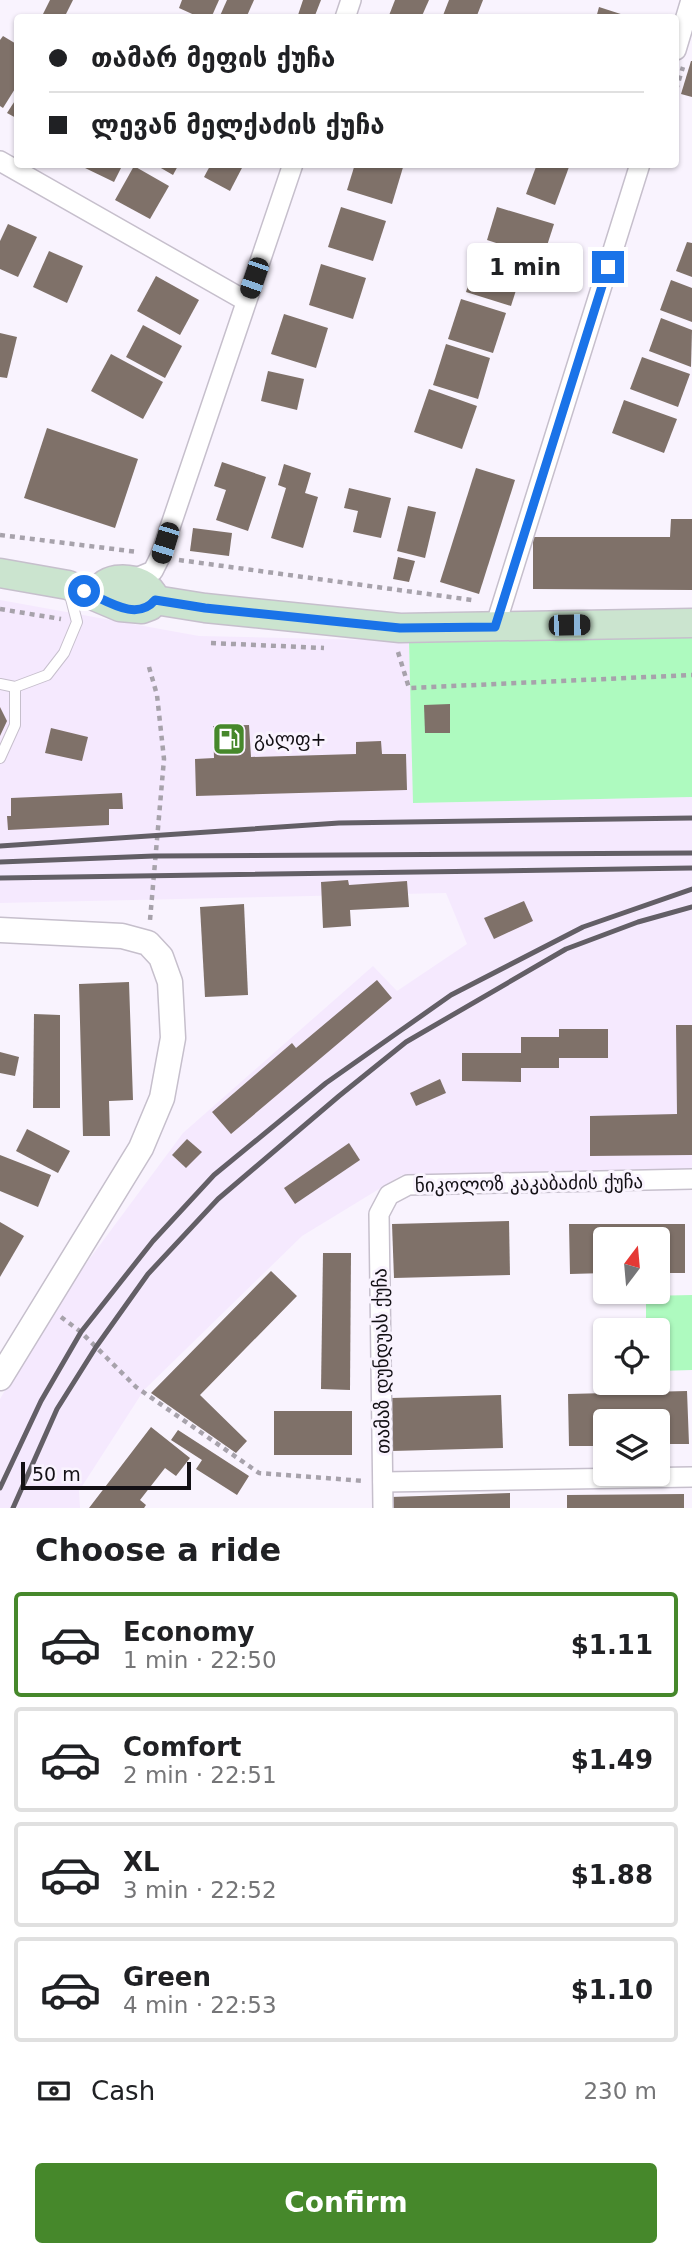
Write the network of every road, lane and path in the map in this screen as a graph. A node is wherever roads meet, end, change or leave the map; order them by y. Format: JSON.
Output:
{"nodes":[{"id":1,"x":691,"y":0,"type":"edge"},
{"id":2,"x":679,"y":40,"type":"edge"},
{"id":3,"x":0,"y":161,"type":"edge"},
{"id":4,"x":292,"y":168,"type":"edge"},
{"id":5,"x":639,"y":168,"type":"edge"},
{"id":6,"x":246,"y":301,"type":"junction"},
{"id":7,"x":0,"y":535,"type":"edge"},
{"id":8,"x":138,"y":552,"type":"dead end"},
{"id":9,"x":160,"y":557,"type":"junction"},
{"id":10,"x":0,"y":573,"type":"edge"},
{"id":11,"x":68,"y":585,"type":"junction"},
{"id":12,"x":115,"y":587,"type":"junction"},
{"id":13,"x":475,"y":600,"type":"dead end"},
{"id":14,"x":0,"y":609,"type":"edge"},
{"id":15,"x":77,"y":622,"type":"junction"},
{"id":16,"x":692,"y":623,"type":"edge"},
{"id":17,"x":495,"y":627,"type":"junction"},
{"id":18,"x":211,"y":643,"type":"dead end"},
{"id":19,"x":334,"y":648,"type":"dead end"},
{"id":20,"x":388,"y":650,"type":"dead end"},
{"id":21,"x":149,"y":667,"type":"dead end"},
{"id":22,"x":692,"y":675,"type":"edge"},
{"id":23,"x":0,"y":684,"type":"edge"},
{"id":24,"x":15,"y":687,"type":"junction"},
{"id":25,"x":0,"y":758,"type":"edge"},
{"id":26,"x":0,"y":930,"type":"edge"},
{"id":27,"x":148,"y":943,"type":"junction"},
{"id":28,"x":692,"y":1179,"type":"edge"},
{"id":29,"x":379,"y":1214,"type":"joint"},
{"id":30,"x":44,"y":1303,"type":"junction"},
{"id":31,"x":0,"y":1378,"type":"edge"},
{"id":32,"x":692,"y":1478,"type":"edge"},
{"id":33,"x":383,"y":1482,"type":"junction"},
{"id":34,"x":383,"y":1508,"type":"edge"}],
"edges":[{"from":1,"to":2,"type":"street"},
{"from":3,"to":6,"type":"street"},
{"from":4,"to":6,"type":"street"},
{"from":5,"to":17,"type":"street"},
{"from":6,"to":9,"type":"street"},
{"from":7,"to":8,"type":"path"},
{"from":9,"to":12,"type":"street"},
{"from":9,"to":13,"type":"path"},
{"from":10,"to":11,"type":"main road"},
{"from":11,"to":12,"type":"main road"},
{"from":11,"to":15,"type":"lane"},
{"from":12,"to":17,"type":"main road"},
{"from":14,"to":15,"type":"path"},
{"from":15,"to":24,"type":"lane"},
{"from":16,"to":17,"type":"main road"},
{"from":18,"to":19,"type":"path"},
{"from":20,"to":22,"type":"path"},
{"from":21,"to":27,"type":"path"},
{"from":23,"to":24,"type":"lane"},
{"from":24,"to":25,"type":"lane"},
{"from":26,"to":27,"type":"street"},
{"from":27,"to":30,"type":"street"},
{"from":28,"to":29,"type":"street","name":"ნიკოლოზ კაკაბაძის ქუჩა"},
{"from":29,"to":33,"type":"street","name":"თამაზ დუნდუას ქუჩა"},
{"from":30,"to":31,"type":"street"},
{"from":30,"to":33,"type":"path"},
{"from":32,"to":33,"type":"street"},
{"from":33,"to":34,"type":"street","name":"თამაზ დუნდუას ქუჩა"}]}
